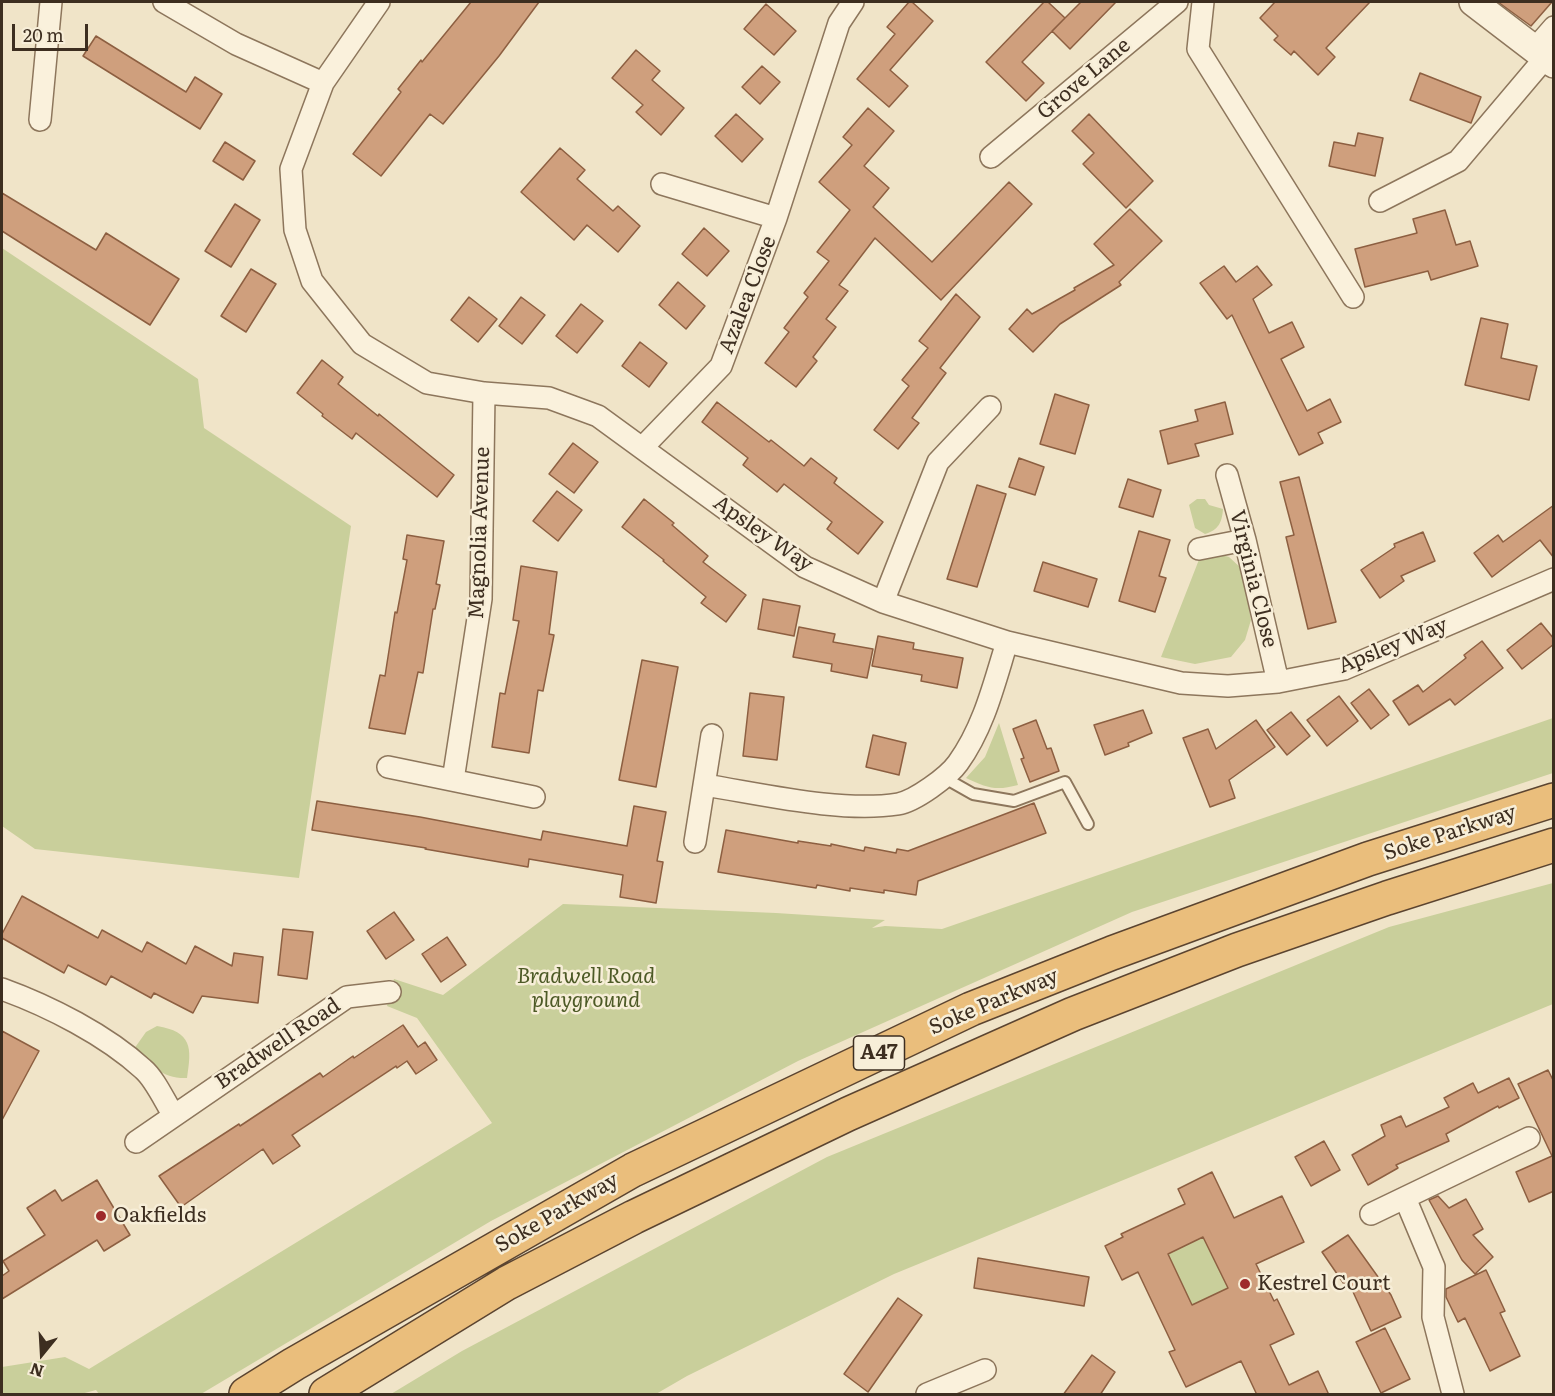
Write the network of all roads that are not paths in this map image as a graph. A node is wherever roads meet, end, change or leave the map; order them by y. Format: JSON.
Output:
{"nodes":[{"id":1,"x":51,"y":2,"type":"edge"},
{"id":2,"x":164,"y":2,"type":"edge"},
{"id":3,"x":379,"y":2,"type":"edge"},
{"id":4,"x":853,"y":2,"type":"edge"},
{"id":5,"x":1177,"y":2,"type":"edge"},
{"id":6,"x":1203,"y":2,"type":"edge"},
{"id":7,"x":1473,"y":2,"type":"edge"},
{"id":8,"x":1554,"y":27,"type":"edge"},
{"id":9,"x":1544,"y":57,"type":"edge"},
{"id":10,"x":323,"y":83,"type":"junction"},
{"id":11,"x":40,"y":120,"type":"dead end"},
{"id":12,"x":990,"y":157,"type":"dead end"},
{"id":13,"x":662,"y":184,"type":"dead end"},
{"id":14,"x":1380,"y":201,"type":"dead end"},
{"id":15,"x":777,"y":218,"type":"junction"},
{"id":16,"x":1353,"y":297,"type":"dead end"},
{"id":17,"x":484,"y":393,"type":"junction"},
{"id":18,"x":990,"y":407,"type":"dead end"},
{"id":19,"x":642,"y":448,"type":"junction"},
{"id":20,"x":1227,"y":475,"type":"dead end"},
{"id":21,"x":1245,"y":540,"type":"junction"},
{"id":22,"x":1199,"y":549,"type":"dead end"},
{"id":23,"x":1554,"y":579,"type":"edge"},
{"id":24,"x":883,"y":602,"type":"junction"},
{"id":25,"x":1007,"y":642,"type":"junction"},
{"id":26,"x":1278,"y":682,"type":"junction"},
{"id":27,"x":712,"y":735,"type":"dead end"},
{"id":28,"x":388,"y":767,"type":"dead end"},
{"id":29,"x":943,"y":777,"type":"junction"},
{"id":30,"x":453,"y":780,"type":"junction"},
{"id":31,"x":704,"y":785,"type":"junction"},
{"id":32,"x":534,"y":797,"type":"dead end"},
{"id":33,"x":1554,"y":800,"type":"edge"},
{"id":34,"x":1088,"y":824,"type":"dead end"},
{"id":35,"x":695,"y":842,"type":"dead end"},
{"id":36,"x":1554,"y":845,"type":"edge"},
{"id":37,"x":2,"y":989,"type":"edge"},
{"id":38,"x":390,"y":992,"type":"dead end"},
{"id":39,"x":174,"y":1116,"type":"junction"},
{"id":40,"x":1529,"y":1138,"type":"dead end"},
{"id":41,"x":136,"y":1142,"type":"dead end"},
{"id":42,"x":1406,"y":1198,"type":"junction"},
{"id":43,"x":1371,"y":1215,"type":"dead end"},
{"id":44,"x":985,"y":1370,"type":"dead end"},
{"id":45,"x":246,"y":1395,"type":"edge"},
{"id":46,"x":326,"y":1395,"type":"edge"},
{"id":47,"x":927,"y":1395,"type":"edge"},
{"id":48,"x":1453,"y":1395,"type":"edge"}],
"edges":[{"from":1,"to":11,"type":"street"},
{"from":2,"to":10,"type":"street"},
{"from":3,"to":10,"type":"street","name":"Apsley Way"},
{"from":4,"to":15,"type":"street","name":"Azalea Close"},
{"from":5,"to":12,"type":"street","name":"Grove Lane"},
{"from":6,"to":16,"type":"street"},
{"from":7,"to":9,"type":"street"},
{"from":8,"to":9,"type":"street"},
{"from":9,"to":14,"type":"street"},
{"from":10,"to":17,"type":"street","name":"Apsley Way"},
{"from":13,"to":15,"type":"street","name":"Azalea Close"},
{"from":15,"to":19,"type":"street","name":"Azalea Close"},
{"from":17,"to":19,"type":"street","name":"Apsley Way"},
{"from":17,"to":30,"type":"street","name":"Magnolia Avenue"},
{"from":18,"to":24,"type":"street"},
{"from":19,"to":24,"type":"street","name":"Apsley Way"},
{"from":20,"to":21,"type":"street","name":"Virginia Close"},
{"from":21,"to":22,"type":"street"},
{"from":21,"to":26,"type":"street","name":"Virginia Close"},
{"from":23,"to":26,"type":"street","name":"Apsley Way"},
{"from":24,"to":25,"type":"street","name":"Apsley Way"},
{"from":25,"to":26,"type":"street","name":"Apsley Way"},
{"from":25,"to":29,"type":"street"},
{"from":27,"to":31,"type":"street"},
{"from":28,"to":30,"type":"street"},
{"from":29,"to":31,"type":"street"},
{"from":29,"to":34,"type":"lane"},
{"from":30,"to":32,"type":"street"},
{"from":31,"to":35,"type":"street"},
{"from":33,"to":45,"type":"highway","name":"Soke Parkway","number":"A47"},
{"from":36,"to":46,"type":"highway","name":"Soke Parkway","number":"A47"},
{"from":37,"to":39,"type":"street"},
{"from":38,"to":39,"type":"street","name":"Bradwell Road"},
{"from":39,"to":41,"type":"street","name":"Bradwell Road"},
{"from":40,"to":42,"type":"street"},
{"from":42,"to":43,"type":"street"},
{"from":42,"to":48,"type":"street"},
{"from":44,"to":47,"type":"street"}]}
